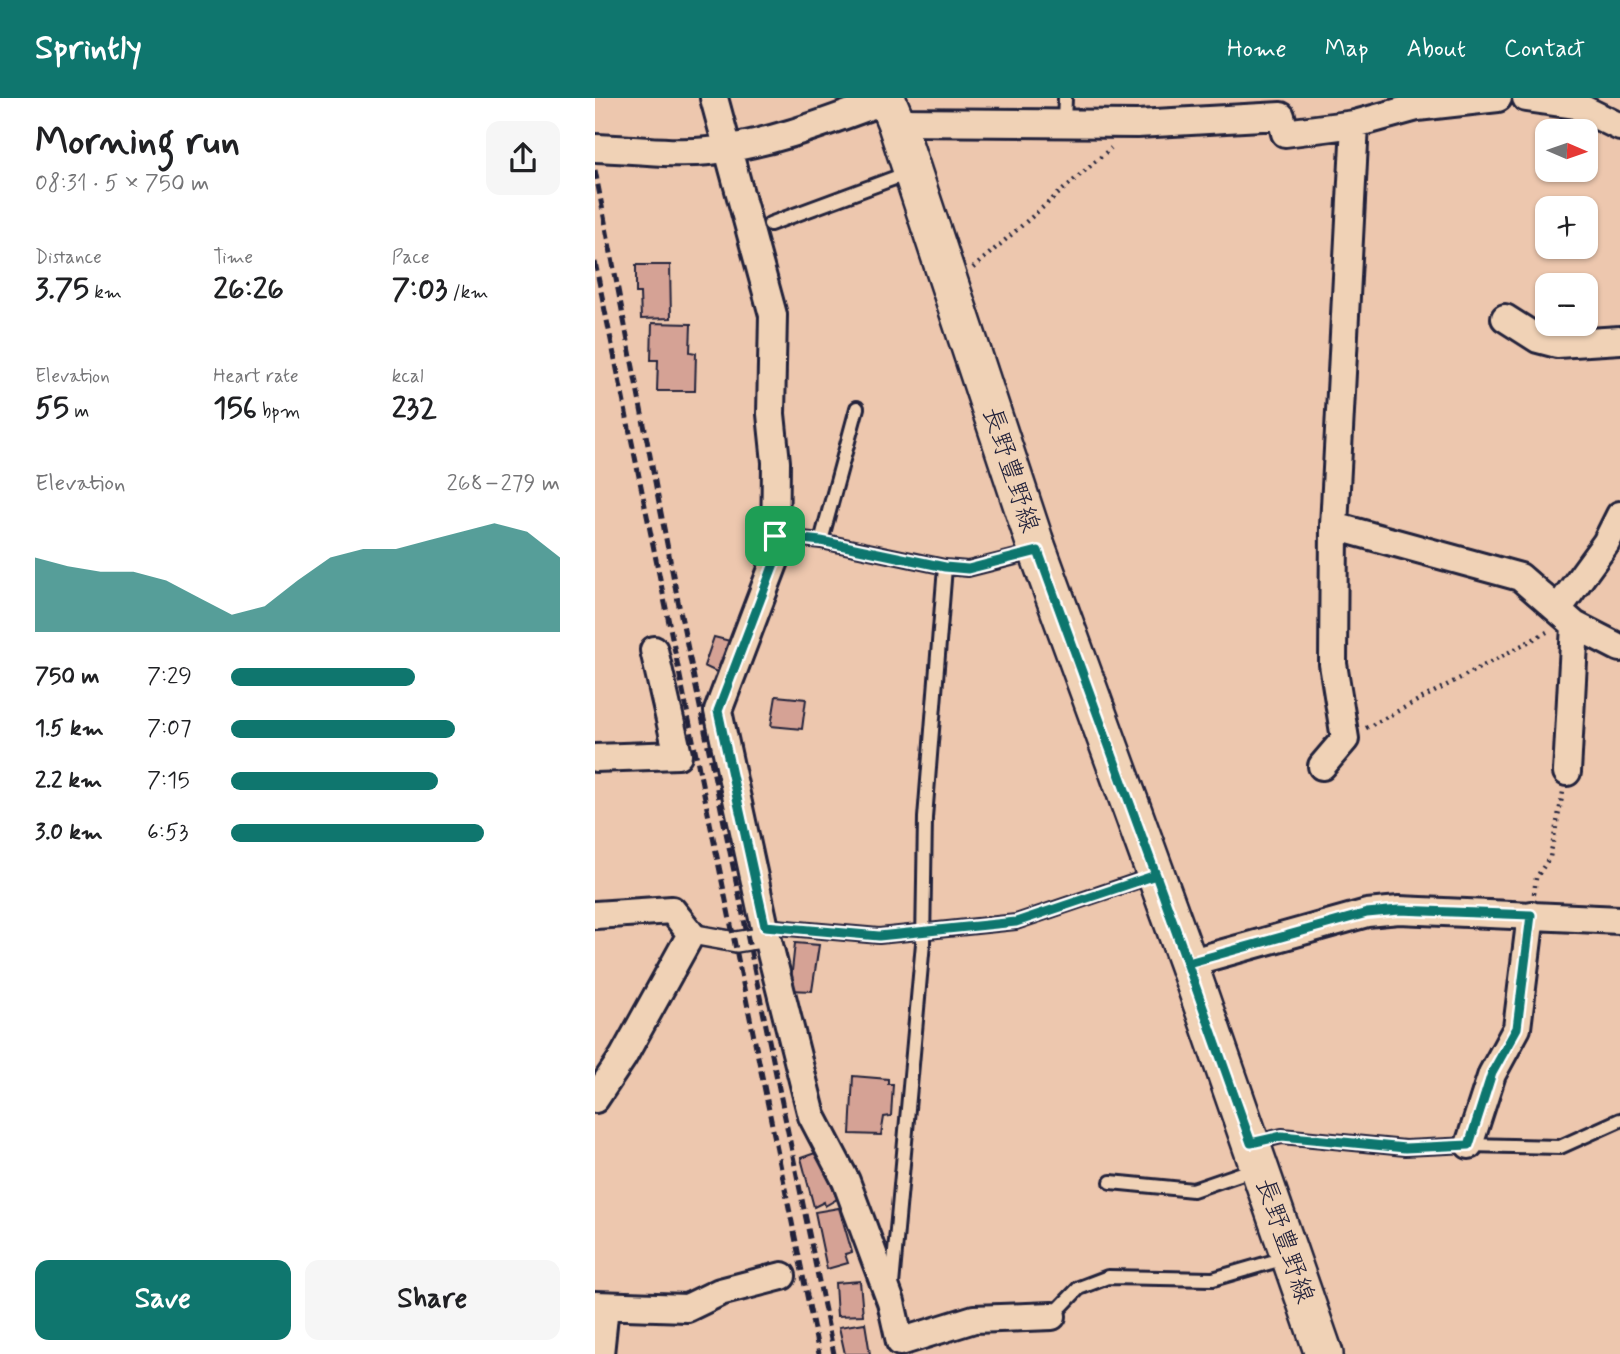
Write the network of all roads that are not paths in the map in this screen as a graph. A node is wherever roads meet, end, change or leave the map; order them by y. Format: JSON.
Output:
{"nodes":[{"id":1,"x":714,"y":98,"type":"edge"},
{"id":2,"x":1498,"y":98,"type":"edge"},
{"id":3,"x":1526,"y":98,"type":"edge"},
{"id":4,"x":889,"y":107,"type":"edge"},
{"id":5,"x":1065,"y":110,"type":"edge"},
{"id":6,"x":1355,"y":124,"type":"junction"},
{"id":7,"x":1620,"y":127,"type":"edge"},
{"id":8,"x":596,"y":148,"type":"edge"},
{"id":9,"x":728,"y":148,"type":"junction"},
{"id":10,"x":912,"y":171,"type":"junction"},
{"id":11,"x":769,"y":224,"type":"dead end"},
{"id":12,"x":1505,"y":318,"type":"dead end"},
{"id":13,"x":1620,"y":340,"type":"edge"},
{"id":14,"x":857,"y":408,"type":"dead end"},
{"id":15,"x":1620,"y":515,"type":"edge"},
{"id":16,"x":1334,"y":526,"type":"junction"},
{"id":17,"x":775,"y":536,"type":"junction"},
{"id":18,"x":821,"y":541,"type":"junction"},
{"id":19,"x":1038,"y":551,"type":"junction"},
{"id":20,"x":945,"y":567,"type":"junction"},
{"id":21,"x":1568,"y":618,"type":"junction"},
{"id":22,"x":1620,"y":648,"type":"edge"},
{"id":23,"x":654,"y":650,"type":"dead end"},
{"id":24,"x":595,"y":758,"type":"edge"},
{"id":25,"x":1322,"y":766,"type":"dead end"},
{"id":26,"x":1567,"y":772,"type":"road end"},
{"id":27,"x":1156,"y":875,"type":"junction"},
{"id":28,"x":595,"y":915,"type":"edge"},
{"id":29,"x":1531,"y":915,"type":"junction"},
{"id":30,"x":1620,"y":920,"type":"edge"},
{"id":31,"x":766,"y":932,"type":"junction"},
{"id":32,"x":923,"y":933,"type":"junction"},
{"id":33,"x":691,"y":934,"type":"junction"},
{"id":34,"x":1188,"y":963,"type":"junction"},
{"id":35,"x":595,"y":1099,"type":"edge"},
{"id":36,"x":1620,"y":1120,"type":"edge"},
{"id":37,"x":1469,"y":1145,"type":"junction"},
{"id":38,"x":1255,"y":1155,"type":"junction"},
{"id":39,"x":1111,"y":1182,"type":"dead end"},
{"id":40,"x":1289,"y":1257,"type":"junction"},
{"id":41,"x":782,"y":1276,"type":"dead end"},
{"id":42,"x":891,"y":1303,"type":"junction"},
{"id":43,"x":600,"y":1306,"type":"edge"},
{"id":44,"x":1052,"y":1316,"type":"joint"},
{"id":45,"x":898,"y":1348,"type":"edge"},
{"id":46,"x":600,"y":1354,"type":"edge"},
{"id":47,"x":1324,"y":1354,"type":"edge"}],
"edges":[{"from":1,"to":9,"type":"street"},
{"from":2,"to":6,"type":"street"},
{"from":3,"to":7,"type":"street"},
{"from":4,"to":5,"type":"street"},
{"from":4,"to":9,"type":"street"},
{"from":4,"to":10,"type":"main road","name":"長野豊野線"},
{"from":5,"to":6,"type":"street"},
{"from":6,"to":16,"type":"street"},
{"from":8,"to":9,"type":"street"},
{"from":9,"to":17,"type":"street"},
{"from":10,"to":11,"type":"lane"},
{"from":10,"to":19,"type":"main road","name":"長野豊野線"},
{"from":12,"to":13,"type":"street"},
{"from":14,"to":18,"type":"lane"},
{"from":15,"to":21,"type":"street"},
{"from":16,"to":21,"type":"street"},
{"from":16,"to":25,"type":"street"},
{"from":17,"to":18,"type":"lane"},
{"from":17,"to":31,"type":"street"},
{"from":18,"to":20,"type":"lane"},
{"from":19,"to":20,"type":"lane"},
{"from":19,"to":27,"type":"main road","name":"長野豊野線"},
{"from":20,"to":32,"type":"lane"},
{"from":21,"to":22,"type":"street"},
{"from":21,"to":26,"type":"street"},
{"from":23,"to":24,"type":"street"},
{"from":27,"to":32,"type":"lane"},
{"from":27,"to":34,"type":"main road","name":"長野豊野線"},
{"from":28,"to":33,"type":"street"},
{"from":29,"to":30,"type":"street"},
{"from":29,"to":34,"type":"street"},
{"from":29,"to":37,"type":"street"},
{"from":31,"to":32,"type":"lane"},
{"from":31,"to":33,"type":"street"},
{"from":31,"to":42,"type":"street"},
{"from":32,"to":42,"type":"lane"},
{"from":33,"to":35,"type":"street"},
{"from":34,"to":38,"type":"main road","name":"長野豊野線"},
{"from":36,"to":37,"type":"lane"},
{"from":37,"to":38,"type":"lane"},
{"from":38,"to":39,"type":"lane"},
{"from":38,"to":40,"type":"main road","name":"長野豊野線"},
{"from":40,"to":44,"type":"lane"},
{"from":40,"to":47,"type":"main road","name":"長野豊野線"},
{"from":41,"to":43,"type":"street"},
{"from":42,"to":45,"type":"street"},
{"from":43,"to":46,"type":"street"},
{"from":44,"to":45,"type":"street"}]}
